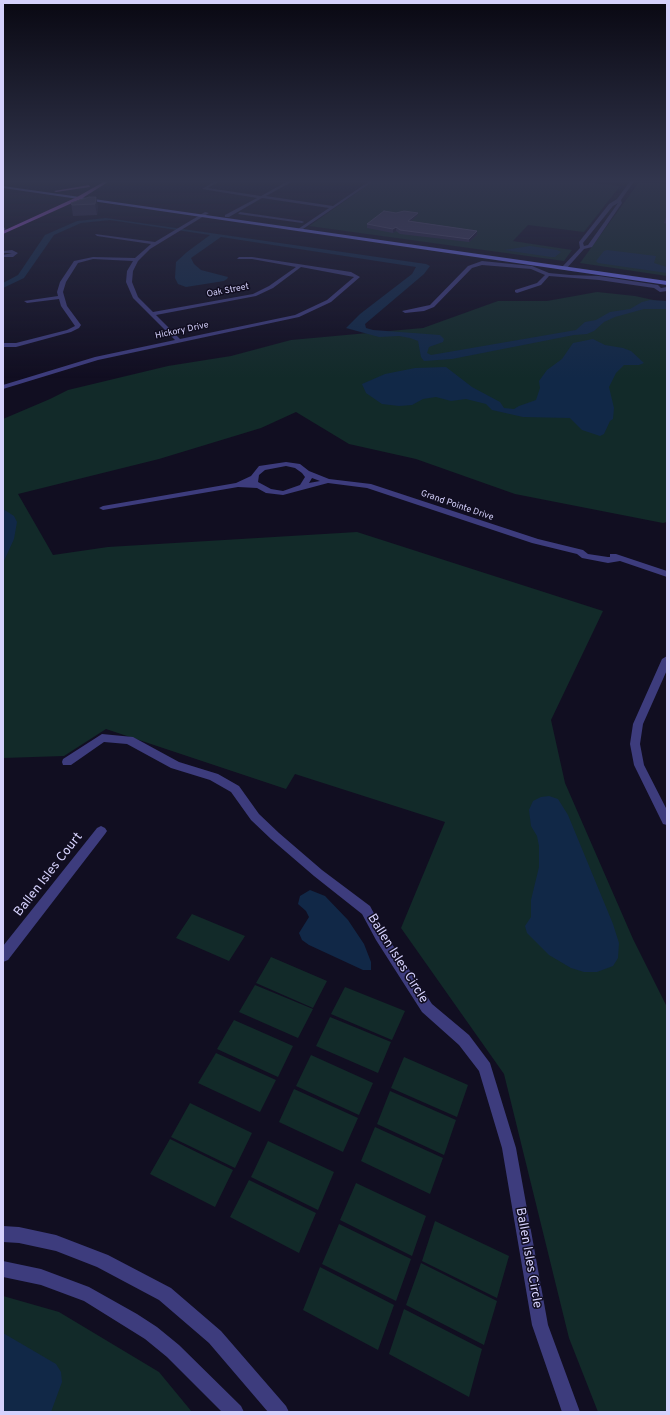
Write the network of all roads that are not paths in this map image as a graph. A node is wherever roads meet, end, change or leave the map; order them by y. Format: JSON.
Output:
{"nodes":[{"id":1,"x":152,"y":246,"type":"edge"},
{"id":2,"x":434,"y":246,"type":"edge"},
{"id":3,"x":590,"y":246,"type":"edge"},
{"id":4,"x":582,"y":248,"type":"joint"},
{"id":5,"x":3,"y":252,"type":"edge"},
{"id":6,"x":3,"y":256,"type":"edge"},
{"id":7,"x":239,"y":258,"type":"dead end"},
{"id":8,"x":136,"y":260,"type":"junction"},
{"id":9,"x":300,"y":266,"type":"junction"},
{"id":10,"x":566,"y":266,"type":"junction"},
{"id":11,"x":548,"y":274,"type":"junction"},
{"id":12,"x":559,"y":275,"type":"junction"},
{"id":13,"x":667,"y":279,"type":"edge"},
{"id":14,"x":667,"y":283,"type":"edge"},
{"id":15,"x":667,"y":289,"type":"edge"},
{"id":16,"x":517,"y":291,"type":"dead end"},
{"id":17,"x":61,"y":297,"type":"junction"},
{"id":18,"x":27,"y":301,"type":"dead end"},
{"id":19,"x":404,"y":311,"type":"dead end"},
{"id":20,"x":152,"y":314,"type":"junction"},
{"id":21,"x":179,"y":340,"type":"junction"},
{"id":22,"x":3,"y":345,"type":"edge"},
{"id":23,"x":3,"y":387,"type":"edge"},
{"id":24,"x":307,"y":473,"type":"junction"},
{"id":25,"x":254,"y":477,"type":"junction"},
{"id":26,"x":328,"y":482,"type":"junction"},
{"id":27,"x":238,"y":485,"type":"junction"},
{"id":28,"x":258,"y":486,"type":"junction"},
{"id":29,"x":303,"y":486,"type":"junction"},
{"id":30,"x":103,"y":508,"type":"dead end"},
{"id":31,"x":667,"y":574,"type":"edge"},
{"id":32,"x":667,"y":659,"type":"edge"},
{"id":33,"x":67,"y":762,"type":"dead end"},
{"id":34,"x":667,"y":821,"type":"edge"},
{"id":35,"x":102,"y":830,"type":"dead end"},
{"id":36,"x":3,"y":956,"type":"edge"},
{"id":37,"x":3,"y":1234,"type":"edge"},
{"id":38,"x":3,"y":1269,"type":"edge"},
{"id":39,"x":235,"y":1412,"type":"edge"},
{"id":40,"x":280,"y":1412,"type":"edge"},
{"id":41,"x":571,"y":1412,"type":"edge"}],
"edges":[{"from":1,"to":8,"type":"street"},
{"from":2,"to":10,"type":"main road"},
{"from":3,"to":4,"type":"street"},
{"from":4,"to":10,"type":"street"},
{"from":5,"to":6,"type":"street"},
{"from":7,"to":9,"type":"street"},
{"from":8,"to":17,"type":"street"},
{"from":8,"to":20,"type":"street"},
{"from":9,"to":20,"type":"street","name":"Oak Street"},
{"from":9,"to":21,"type":"street","name":"Hickory Drive"},
{"from":10,"to":12,"type":"street"},
{"from":10,"to":13,"type":"main road"},
{"from":10,"to":14,"type":"main road"},
{"from":11,"to":12,"type":"street"},
{"from":11,"to":16,"type":"street"},
{"from":11,"to":19,"type":"street"},
{"from":12,"to":15,"type":"street"},
{"from":17,"to":18,"type":"street"},
{"from":17,"to":22,"type":"street"},
{"from":20,"to":21,"type":"street"},
{"from":21,"to":23,"type":"street","name":"Hickory Drive"},
{"from":24,"to":25,"type":"street","name":"Grand Pointe Drive"},
{"from":24,"to":26,"type":"street","name":"Grand Pointe Drive"},
{"from":24,"to":29,"type":"street"},
{"from":25,"to":27,"type":"street","name":"Grand Pointe Drive"},
{"from":25,"to":28,"type":"street"},
{"from":26,"to":29,"type":"street","name":"Grand Pointe Drive"},
{"from":26,"to":31,"type":"street","name":"Grand Pointe Drive"},
{"from":27,"to":28,"type":"street","name":"Grand Pointe Drive"},
{"from":27,"to":30,"type":"street","name":"Grand Pointe Drive"},
{"from":28,"to":29,"type":"street","name":"Grand Pointe Drive"},
{"from":32,"to":34,"type":"street"},
{"from":33,"to":41,"type":"street","name":"Ballen Isles Circle"},
{"from":35,"to":36,"type":"street","name":"Ballen Isles Court"},
{"from":37,"to":40,"type":"street"},
{"from":38,"to":39,"type":"street"}]}
